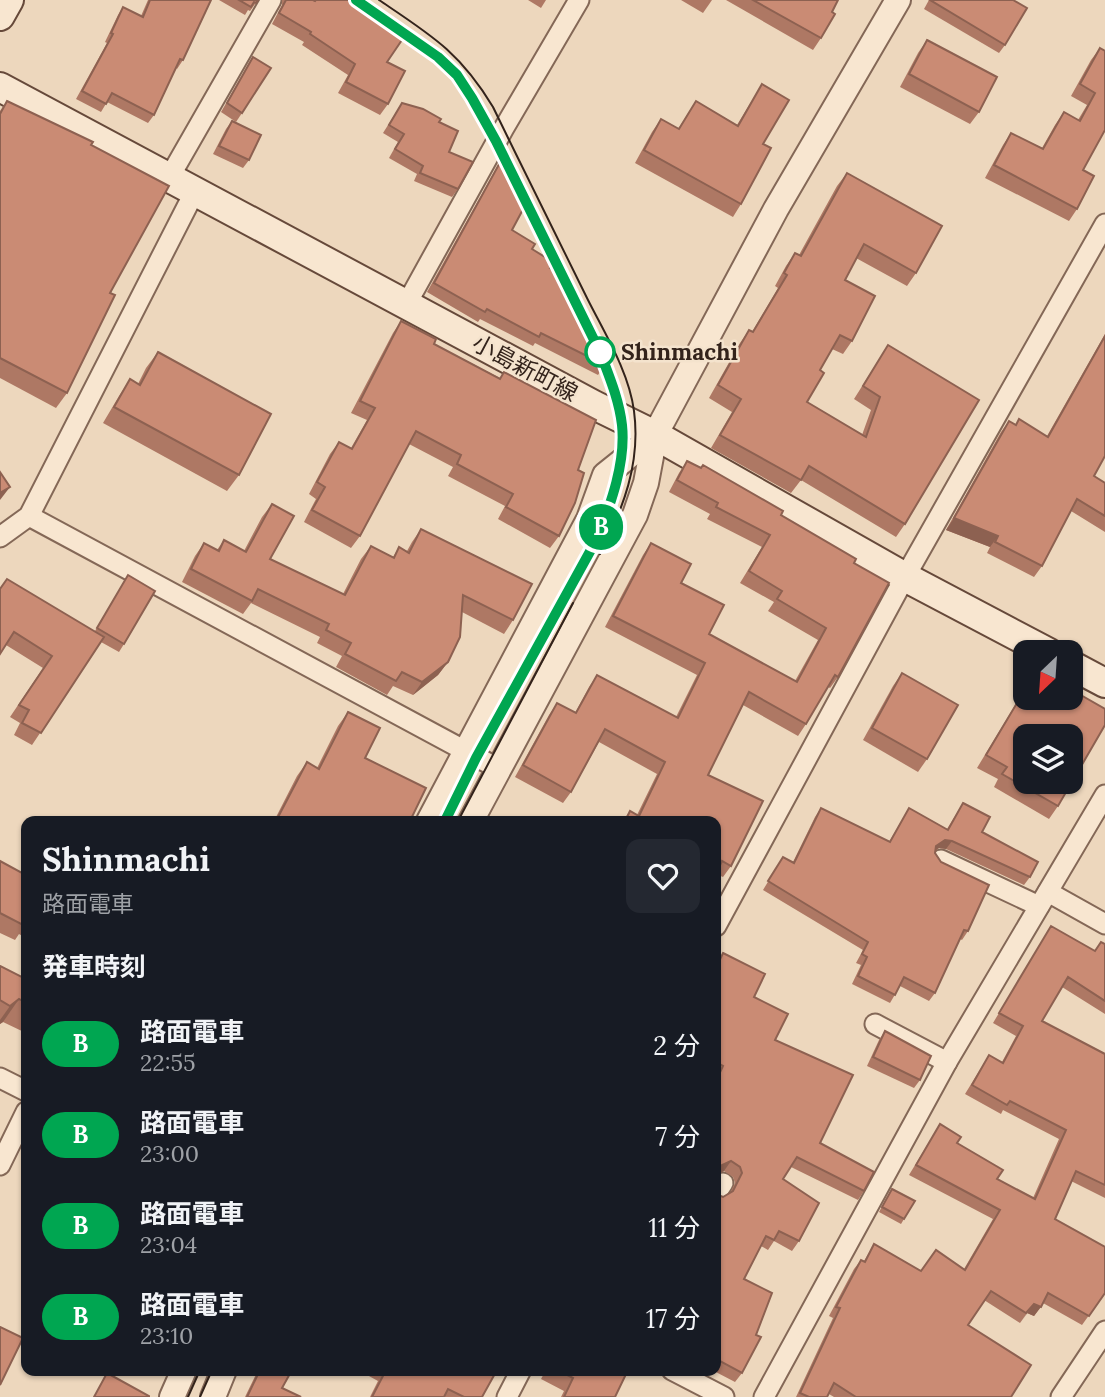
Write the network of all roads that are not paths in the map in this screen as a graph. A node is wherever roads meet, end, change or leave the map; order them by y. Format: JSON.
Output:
{"nodes":[{"id":1,"x":9,"y":0,"type":"edge"},
{"id":2,"x":271,"y":0,"type":"edge"},
{"id":3,"x":579,"y":0,"type":"edge"},
{"id":4,"x":898,"y":0,"type":"edge"},
{"id":5,"x":0,"y":16,"type":"edge"},
{"id":6,"x":0,"y":87,"type":"edge"},
{"id":7,"x":169,"y":178,"type":"junction"},
{"id":8,"x":195,"y":191,"type":"junction"},
{"id":9,"x":1105,"y":224,"type":"edge"},
{"id":10,"x":406,"y":304,"type":"junction"},
{"id":11,"x":655,"y":435,"type":"junction"},
{"id":12,"x":29,"y":516,"type":"junction"},
{"id":13,"x":0,"y":537,"type":"edge"},
{"id":14,"x":905,"y":577,"type":"junction"},
{"id":15,"x":1024,"y":640,"type":"edge"},
{"id":16,"x":1083,"y":671,"type":"edge"},
{"id":17,"x":1105,"y":683,"type":"edge"},
{"id":18,"x":465,"y":751,"type":"junction"},
{"id":19,"x":499,"y":769,"type":"junction"},
{"id":20,"x":1105,"y":795,"type":"edge"},
{"id":21,"x":432,"y":816,"type":"edge"},
{"id":22,"x":474,"y":816,"type":"edge"},
{"id":23,"x":941,"y":860,"type":"edge"},
{"id":24,"x":1043,"y":899,"type":"junction"},
{"id":25,"x":721,"y":917,"type":"edge"},
{"id":26,"x":1105,"y":924,"type":"edge"},
{"id":27,"x":875,"y":1024,"type":"dead end"},
{"id":28,"x":947,"y":1062,"type":"junction"},
{"id":29,"x":0,"y":1078,"type":"edge"},
{"id":30,"x":21,"y":1088,"type":"edge"},
{"id":31,"x":21,"y":1122,"type":"edge"},
{"id":32,"x":0,"y":1165,"type":"edge"},
{"id":33,"x":1105,"y":1331,"type":"edge"},
{"id":34,"x":181,"y":1376,"type":"edge"},
{"id":35,"x":222,"y":1376,"type":"edge"},
{"id":36,"x":518,"y":1376,"type":"edge"},
{"id":37,"x":684,"y":1376,"type":"edge"},
{"id":38,"x":172,"y":1397,"type":"edge"},
{"id":39,"x":213,"y":1397,"type":"edge"},
{"id":40,"x":507,"y":1397,"type":"edge"},
{"id":41,"x":724,"y":1397,"type":"edge"},
{"id":42,"x":764,"y":1397,"type":"edge"},
{"id":43,"x":1061,"y":1397,"type":"edge"}],
"edges":[{"from":1,"to":5,"type":"main road"},
{"from":2,"to":7,"type":"street"},
{"from":3,"to":10,"type":"street"},
{"from":4,"to":11,"type":"street"},
{"from":6,"to":7,"type":"main road","name":"小島新町線"},
{"from":7,"to":8,"type":"main road","name":"小島新町線"},
{"from":8,"to":10,"type":"main road","name":"小島新町線"},
{"from":8,"to":12,"type":"street"},
{"from":9,"to":14,"type":"street"},
{"from":10,"to":11,"type":"main road","name":"小島新町線"},
{"from":11,"to":14,"type":"main road","name":"小島新町線"},
{"from":11,"to":18,"type":"street"},
{"from":11,"to":19,"type":"street"},
{"from":12,"to":13,"type":"street"},
{"from":12,"to":18,"type":"street"},
{"from":14,"to":15,"type":"main road","name":"小島新町線"},
{"from":14,"to":25,"type":"street"},
{"from":16,"to":17,"type":"main road"},
{"from":18,"to":19,"type":"street"},
{"from":18,"to":21,"type":"street"},
{"from":19,"to":22,"type":"street"},
{"from":20,"to":24,"type":"street"},
{"from":23,"to":24,"type":"street"},
{"from":24,"to":26,"type":"street"},
{"from":24,"to":28,"type":"street"},
{"from":27,"to":28,"type":"street"},
{"from":28,"to":42,"type":"street"},
{"from":29,"to":30,"type":"street"},
{"from":31,"to":32,"type":"street"},
{"from":33,"to":43,"type":"street"},
{"from":34,"to":38,"type":"street"},
{"from":35,"to":39,"type":"street"},
{"from":36,"to":40,"type":"street"},
{"from":37,"to":41,"type":"street"}]}
